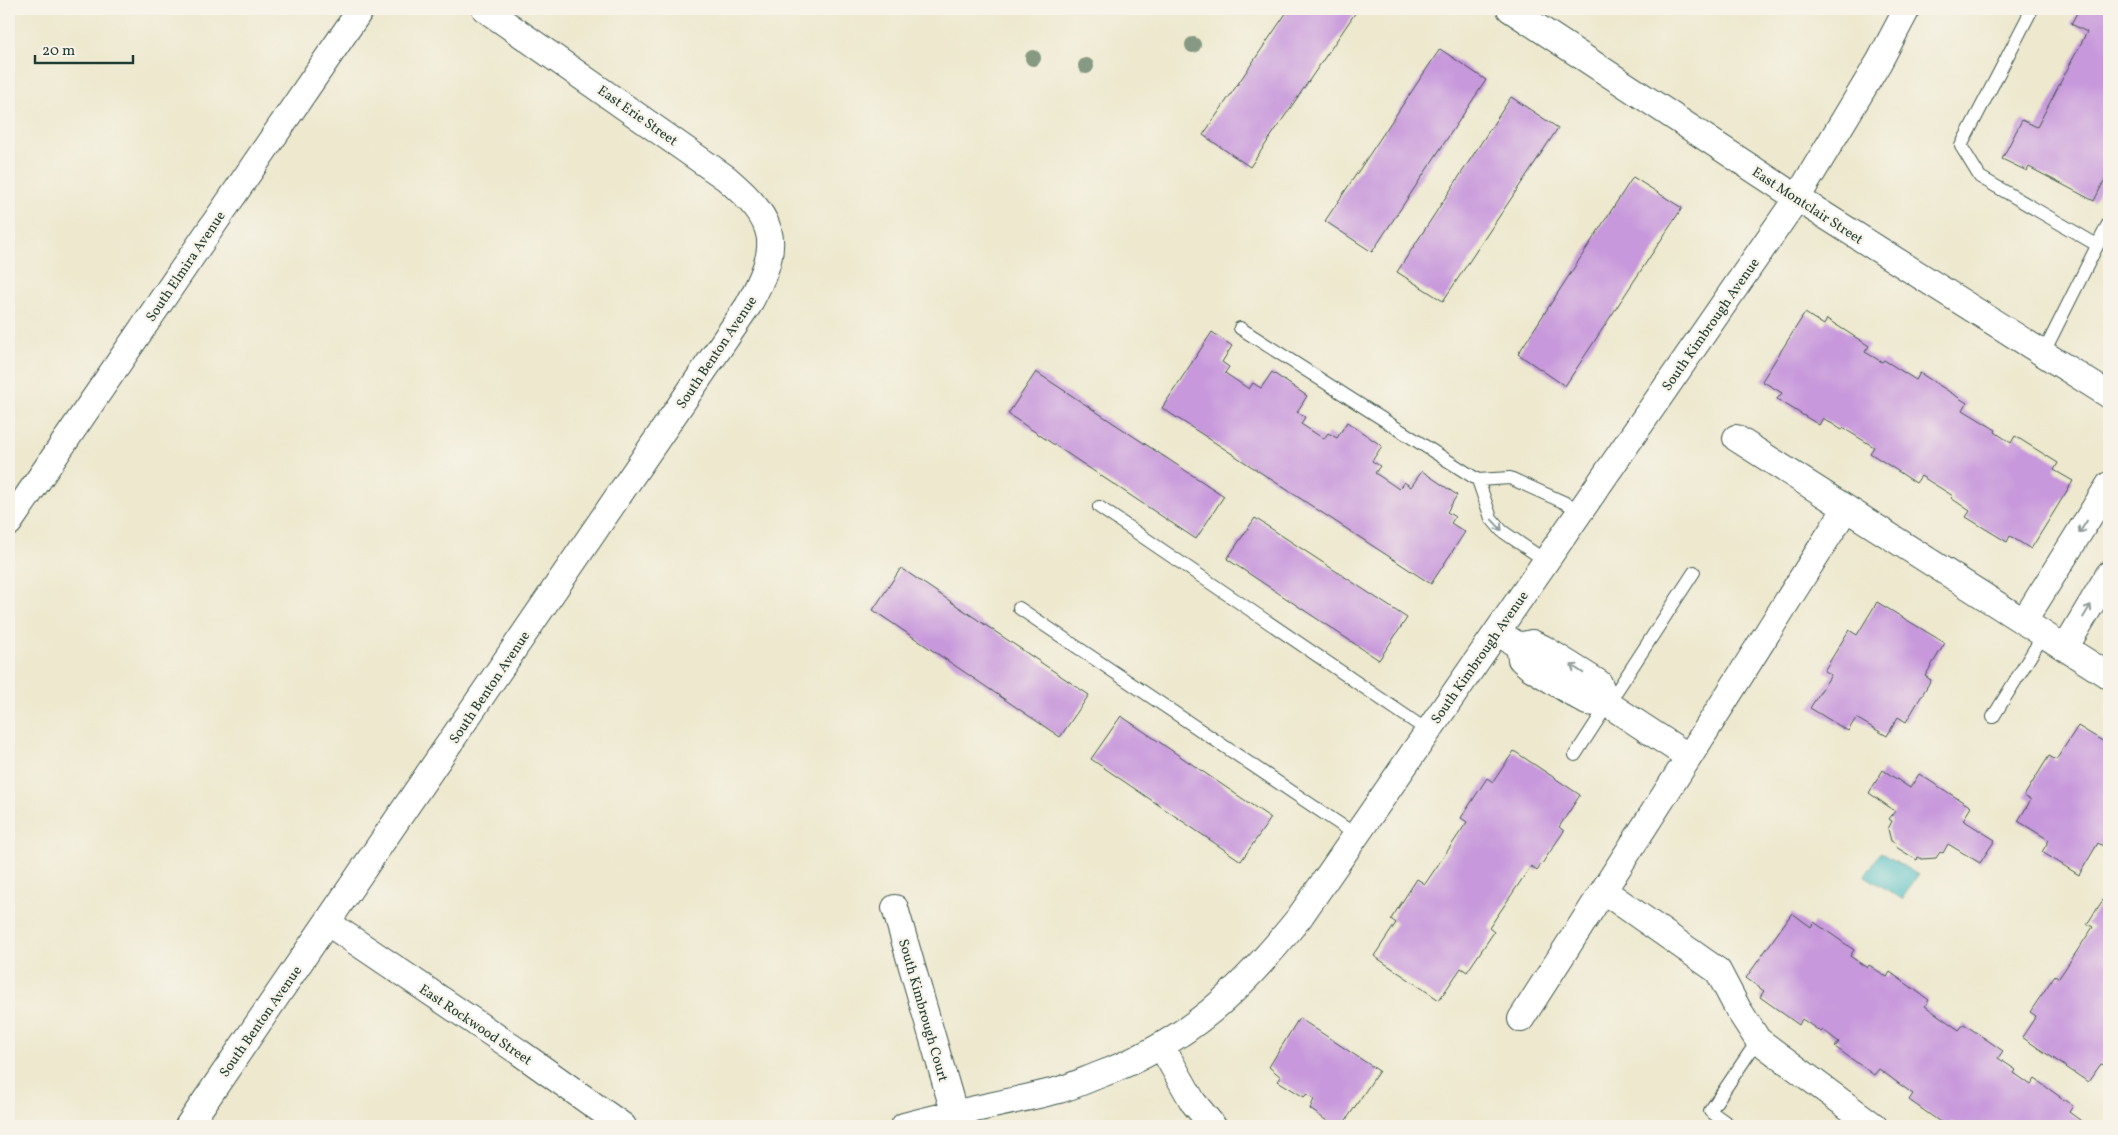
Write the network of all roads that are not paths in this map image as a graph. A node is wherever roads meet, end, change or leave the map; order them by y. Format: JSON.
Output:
{"nodes":[{"id":1,"x":361,"y":9,"type":"edge"},
{"id":2,"x":485,"y":9,"type":"edge"},
{"id":3,"x":1510,"y":9,"type":"edge"},
{"id":4,"x":1907,"y":9,"type":"edge"},
{"id":5,"x":2032,"y":9,"type":"edge"},
{"id":6,"x":1797,"y":198,"type":"junction"},
{"id":7,"x":2109,"y":222,"type":"edge"},
{"id":8,"x":772,"y":239,"type":"joint"},
{"id":9,"x":2097,"y":245,"type":"junction"},
{"id":10,"x":1240,"y":328,"type":"dead end"},
{"id":11,"x":2043,"y":354,"type":"junction"},
{"id":12,"x":2109,"y":395,"type":"edge"},
{"id":13,"x":1736,"y":438,"type":"dead end"},
{"id":14,"x":1478,"y":480,"type":"junction"},
{"id":15,"x":2109,"y":486,"type":"edge"},
{"id":16,"x":1099,"y":507,"type":"dead end"},
{"id":17,"x":1846,"y":508,"type":"junction"},
{"id":18,"x":1581,"y":510,"type":"junction"},
{"id":19,"x":9,"y":523,"type":"edge"},
{"id":20,"x":1546,"y":561,"type":"junction"},
{"id":21,"x":1694,"y":572,"type":"dead end"},
{"id":22,"x":2109,"y":574,"type":"edge"},
{"id":23,"x":1019,"y":608,"type":"dead end"},
{"id":24,"x":1497,"y":632,"type":"junction"},
{"id":25,"x":2044,"y":634,"type":"junction"},
{"id":26,"x":2109,"y":676,"type":"edge"},
{"id":27,"x":1608,"y":704,"type":"junction"},
{"id":28,"x":1993,"y":717,"type":"dead end"},
{"id":29,"x":1428,"y":731,"type":"junction"},
{"id":30,"x":1575,"y":756,"type":"dead end"},
{"id":31,"x":1689,"y":757,"type":"junction"},
{"id":32,"x":1356,"y":835,"type":"junction"},
{"id":33,"x":1604,"y":891,"type":"junction"},
{"id":34,"x":895,"y":908,"type":"dead end"},
{"id":35,"x":328,"y":923,"type":"junction"},
{"id":36,"x":1521,"y":1019,"type":"dead end"},
{"id":37,"x":1758,"y":1040,"type":"junction"},
{"id":38,"x":1162,"y":1047,"type":"junction"},
{"id":39,"x":954,"y":1112,"type":"junction"},
{"id":40,"x":188,"y":1126,"type":"edge"},
{"id":41,"x":623,"y":1126,"type":"edge"},
{"id":42,"x":904,"y":1126,"type":"edge"},
{"id":43,"x":1212,"y":1126,"type":"edge"},
{"id":44,"x":1731,"y":1126,"type":"edge"},
{"id":45,"x":1874,"y":1126,"type":"edge"}],
"edges":[{"from":1,"to":19,"type":"street","name":"South Elmira Avenue"},
{"from":2,"to":8,"type":"street","name":"East Erie Street"},
{"from":3,"to":6,"type":"street","name":"East Montclair Street"},
{"from":4,"to":6,"type":"street","name":"South Kimbrough Avenue"},
{"from":5,"to":9,"type":"lane"},
{"from":6,"to":11,"type":"street","name":"East Montclair Street"},
{"from":6,"to":18,"type":"street","name":"South Kimbrough Avenue"},
{"from":7,"to":9,"type":"lane"},
{"from":8,"to":35,"type":"street","name":"South Benton Avenue"},
{"from":9,"to":11,"type":"lane"},
{"from":10,"to":14,"type":"lane"},
{"from":11,"to":12,"type":"street","name":"East Montclair Street"},
{"from":13,"to":17,"type":"street"},
{"from":14,"to":18,"type":"lane"},
{"from":14,"to":20,"type":"lane","one_way":true},
{"from":15,"to":25,"type":"street","one_way":true},
{"from":16,"to":29,"type":"lane"},
{"from":17,"to":25,"type":"street"},
{"from":17,"to":31,"type":"street"},
{"from":18,"to":20,"type":"street","name":"South Kimbrough Avenue"},
{"from":20,"to":24,"type":"street","name":"South Kimbrough Avenue"},
{"from":21,"to":27,"type":"lane"},
{"from":25,"to":22,"type":"street","one_way":true},
{"from":23,"to":32,"type":"lane"},
{"from":24,"to":27,"type":"street"},
{"from":24,"to":29,"type":"street","name":"South Kimbrough Avenue"},
{"from":25,"to":26,"type":"street"},
{"from":25,"to":28,"type":"lane"},
{"from":27,"to":30,"type":"lane"},
{"from":27,"to":31,"type":"street"},
{"from":29,"to":32,"type":"street","name":"South Kimbrough Avenue"},
{"from":31,"to":33,"type":"street"},
{"from":32,"to":38,"type":"street","name":"South Kimbrough Avenue"},
{"from":33,"to":36,"type":"street"},
{"from":33,"to":37,"type":"street"},
{"from":34,"to":39,"type":"street","name":"South Kimbrough Court"},
{"from":35,"to":40,"type":"street","name":"South Benton Avenue"},
{"from":35,"to":41,"type":"street","name":"East Rockwood Street"},
{"from":37,"to":44,"type":"lane"},
{"from":37,"to":45,"type":"street"},
{"from":38,"to":39,"type":"street","name":"South Kimbrough Avenue"},
{"from":38,"to":43,"type":"street"},
{"from":39,"to":42,"type":"street","name":"South Kimbrough Avenue"}]}
